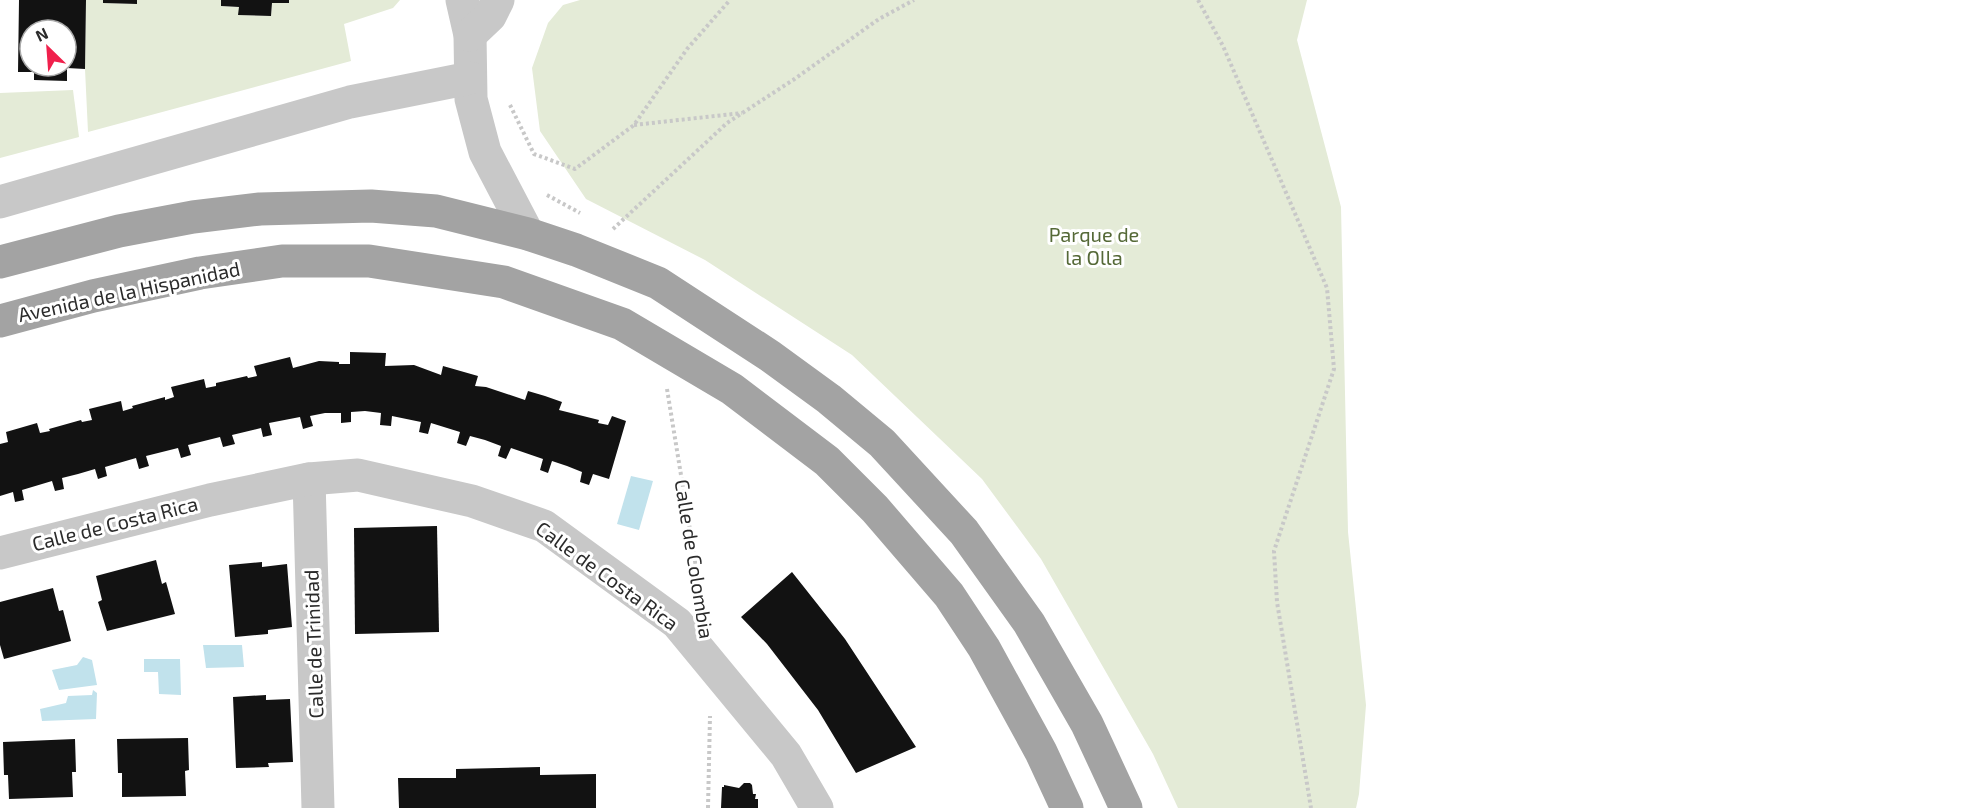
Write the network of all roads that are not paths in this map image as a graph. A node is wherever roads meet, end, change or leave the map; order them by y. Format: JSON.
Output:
{"nodes":[{"id":1,"x":462,"y":0,"type":"edge"},
{"id":2,"x":498,"y":0,"type":"edge"},
{"id":3,"x":470,"y":35,"type":"junction"},
{"id":4,"x":470,"y":78,"type":"junction"},
{"id":5,"x":0,"y":202,"type":"edge"},
{"id":6,"x":528,"y":234,"type":"junction"},
{"id":7,"x":0,"y":262,"type":"edge"},
{"id":8,"x":0,"y":321,"type":"edge"},
{"id":9,"x":309,"y":479,"type":"junction"},
{"id":10,"x":0,"y":553,"type":"edge"},
{"id":11,"x":318,"y":808,"type":"edge"},
{"id":12,"x":817,"y":808,"type":"edge"},
{"id":13,"x":1067,"y":808,"type":"edge"},
{"id":14,"x":1126,"y":808,"type":"edge"}],
"edges":[{"from":1,"to":3,"type":"street"},
{"from":2,"to":3,"type":"street"},
{"from":3,"to":4,"type":"street"},
{"from":4,"to":5,"type":"street"},
{"from":4,"to":6,"type":"street"},
{"from":6,"to":7,"type":"main road"},
{"from":6,"to":14,"type":"main road"},
{"from":8,"to":13,"type":"main road","name":"Avenida de la Hispanidad"},
{"from":9,"to":10,"type":"street","name":"Calle de Costa Rica"},
{"from":9,"to":11,"type":"street","name":"Calle de Trinidad"},
{"from":9,"to":12,"type":"street","name":"Calle de Costa Rica"}]}
